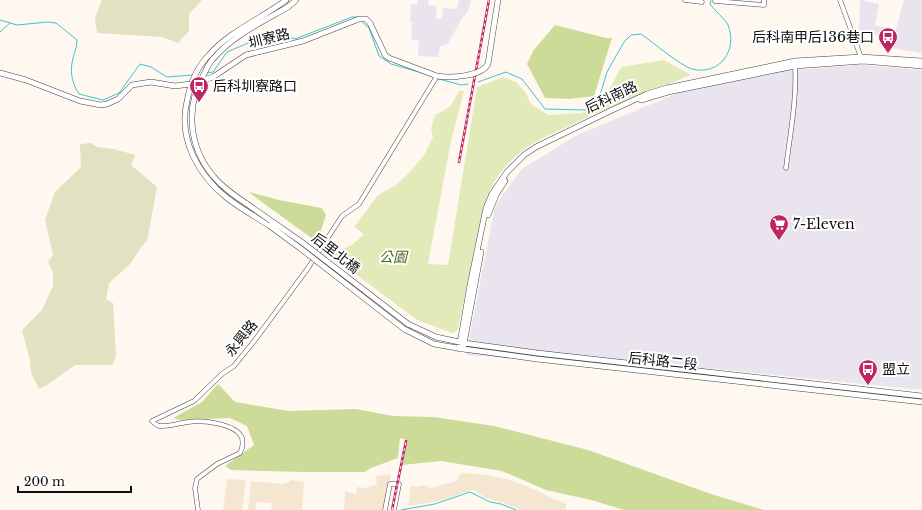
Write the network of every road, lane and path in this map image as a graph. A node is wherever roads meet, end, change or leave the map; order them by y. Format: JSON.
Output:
{"nodes":[{"id":1,"x":286,"y":0,"type":"edge"},
{"id":2,"x":296,"y":0,"type":"edge"},
{"id":3,"x":498,"y":0,"type":"edge"},
{"id":4,"x":685,"y":0,"type":"edge"},
{"id":5,"x":694,"y":0,"type":"edge"},
{"id":6,"x":764,"y":0,"type":"edge"},
{"id":7,"x":840,"y":0,"type":"edge"},
{"id":8,"x":715,"y":1,"type":"dead end"},
{"id":9,"x":702,"y":2,"type":"dead end"},
{"id":10,"x":229,"y":40,"type":"junction"},
{"id":11,"x":862,"y":59,"type":"junction"},
{"id":12,"x":922,"y":61,"type":"edge"},
{"id":13,"x":795,"y":64,"type":"junction"},
{"id":14,"x":922,"y":66,"type":"edge"},
{"id":15,"x":0,"y":73,"type":"edge"},
{"id":16,"x":437,"y":76,"type":"junction"},
{"id":17,"x":199,"y":82,"type":"junction"},
{"id":18,"x":191,"y":84,"type":"junction"},
{"id":19,"x":786,"y":168,"type":"dead end"},
{"id":20,"x":408,"y":324,"type":"joint"},
{"id":21,"x":404,"y":329,"type":"joint"},
{"id":22,"x":462,"y":343,"type":"junction"},
{"id":23,"x":461,"y":349,"type":"junction"},
{"id":24,"x":600,"y":360,"type":"junction"},
{"id":25,"x":600,"y":366,"type":"junction"},
{"id":26,"x":726,"y":374,"type":"junction"},
{"id":27,"x":726,"y":380,"type":"junction"},
{"id":28,"x":888,"y":395,"type":"junction"},
{"id":29,"x":922,"y":396,"type":"edge"},
{"id":30,"x":922,"y":402,"type":"edge"},
{"id":31,"x":198,"y":510,"type":"edge"},
{"id":32,"x":385,"y":510,"type":"edge"},
{"id":33,"x":394,"y":510,"type":"edge"}],
"edges":[{"from":1,"to":10,"type":"street"},
{"from":2,"to":10,"type":"street"},
{"from":3,"to":16,"type":"street","name":"圳寮路","bridge":true},
{"from":4,"to":5,"type":"street"},
{"from":5,"to":9,"type":"street"},
{"from":6,"to":8,"type":"street"},
{"from":7,"to":11,"type":"street"},
{"from":10,"to":17,"type":"street"},
{"from":10,"to":18,"type":"street"},
{"from":11,"to":12,"type":"street","name":"后科南路"},
{"from":11,"to":13,"type":"street","name":"后科南路"},
{"from":11,"to":14,"type":"street","name":"后科南路"},
{"from":13,"to":19,"type":"street"},
{"from":13,"to":22,"type":"street","name":"后科南路"},
{"from":15,"to":18,"type":"street","name":"圳寮路"},
{"from":16,"to":17,"type":"street","name":"圳寮路"},
{"from":16,"to":31,"type":"street","name":"永興路"},
{"from":17,"to":18,"type":"street","name":"圳寮路"},
{"from":17,"to":20,"type":"street","name":"后里北橋","bridge":true},
{"from":18,"to":21,"type":"street","name":"后里北橋","bridge":true},
{"from":20,"to":22,"type":"street","name":"后科路二段"},
{"from":21,"to":23,"type":"street","name":"后科路二段"},
{"from":22,"to":23,"type":"street","name":"后科南路"},
{"from":22,"to":24,"type":"street","name":"后科路二段"},
{"from":23,"to":25,"type":"street","name":"后科路二段"},
{"from":24,"to":25,"type":"street"},
{"from":24,"to":26,"type":"street","name":"后科路二段"},
{"from":25,"to":27,"type":"street","name":"后科路二段"},
{"from":26,"to":27,"type":"street"},
{"from":26,"to":28,"type":"street","name":"后科路二段"},
{"from":27,"to":28,"type":"street","name":"后科路二段"},
{"from":28,"to":29,"type":"street","name":"后科路二段"},
{"from":28,"to":30,"type":"street","name":"后科路二段"},
{"from":32,"to":33,"type":"street"}]}
